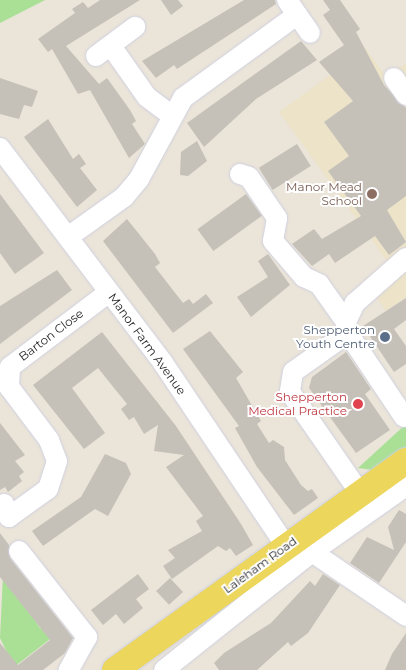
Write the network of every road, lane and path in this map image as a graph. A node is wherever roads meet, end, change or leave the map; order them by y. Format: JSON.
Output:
{"nodes":[{"id":1,"x":292,"y":7,"type":"edge"},
{"id":2,"x":135,"y":27,"type":"dead end"},
{"id":3,"x":310,"y":33,"type":"dead end"},
{"id":4,"x":394,"y":78,"type":"dead end"},
{"id":5,"x":406,"y":95,"type":"edge"},
{"id":6,"x":171,"y":115,"type":"junction"},
{"id":7,"x":0,"y":148,"type":"edge"},
{"id":8,"x":240,"y":174,"type":"dead end"},
{"id":9,"x":68,"y":236,"type":"junction"},
{"id":10,"x":406,"y":258,"type":"edge"},
{"id":11,"x":109,"y":292,"type":"junction"},
{"id":12,"x":347,"y":328,"type":"junction"},
{"id":13,"x":404,"y":418,"type":"dead end"},
{"id":14,"x":406,"y":461,"type":"edge"},
{"id":15,"x":406,"y":486,"type":"edge"},
{"id":16,"x":360,"y":493,"type":"junction"},
{"id":17,"x":4,"y":504,"type":"dead end"},
{"id":18,"x":286,"y":546,"type":"junction"},
{"id":19,"x":19,"y":551,"type":"dead end"},
{"id":20,"x":312,"y":552,"type":"junction"},
{"id":21,"x":406,"y":616,"type":"edge"},
{"id":22,"x":170,"y":630,"type":"junction"},
{"id":23,"x":188,"y":655,"type":"junction"},
{"id":24,"x":69,"y":670,"type":"edge"},
{"id":25,"x":115,"y":670,"type":"edge"},
{"id":26,"x":164,"y":670,"type":"edge"}],
"edges":[{"from":1,"to":3,"type":"street"},
{"from":1,"to":6,"type":"street"},
{"from":2,"to":6,"type":"street"},
{"from":4,"to":5,"type":"street"},
{"from":6,"to":9,"type":"street"},
{"from":7,"to":9,"type":"street","name":"Manor Farm Avenue"},
{"from":8,"to":12,"type":"street"},
{"from":9,"to":11,"type":"street","name":"Manor Farm Avenue"},
{"from":10,"to":12,"type":"street"},
{"from":11,"to":17,"type":"street","name":"Barton Close"},
{"from":11,"to":18,"type":"street","name":"Manor Farm Avenue"},
{"from":12,"to":13,"type":"street"},
{"from":12,"to":16,"type":"street"},
{"from":14,"to":16,"type":"main road","name":"Laleham Road"},
{"from":15,"to":20,"type":"street"},
{"from":16,"to":18,"type":"main road","name":"Laleham Road"},
{"from":18,"to":22,"type":"main road","name":"Laleham Road"},
{"from":19,"to":24,"type":"street"},
{"from":20,"to":21,"type":"street"},
{"from":20,"to":23,"type":"street"},
{"from":22,"to":23,"type":"street"},
{"from":22,"to":25,"type":"main road","name":"Laleham Road"},
{"from":23,"to":26,"type":"street"}]}
